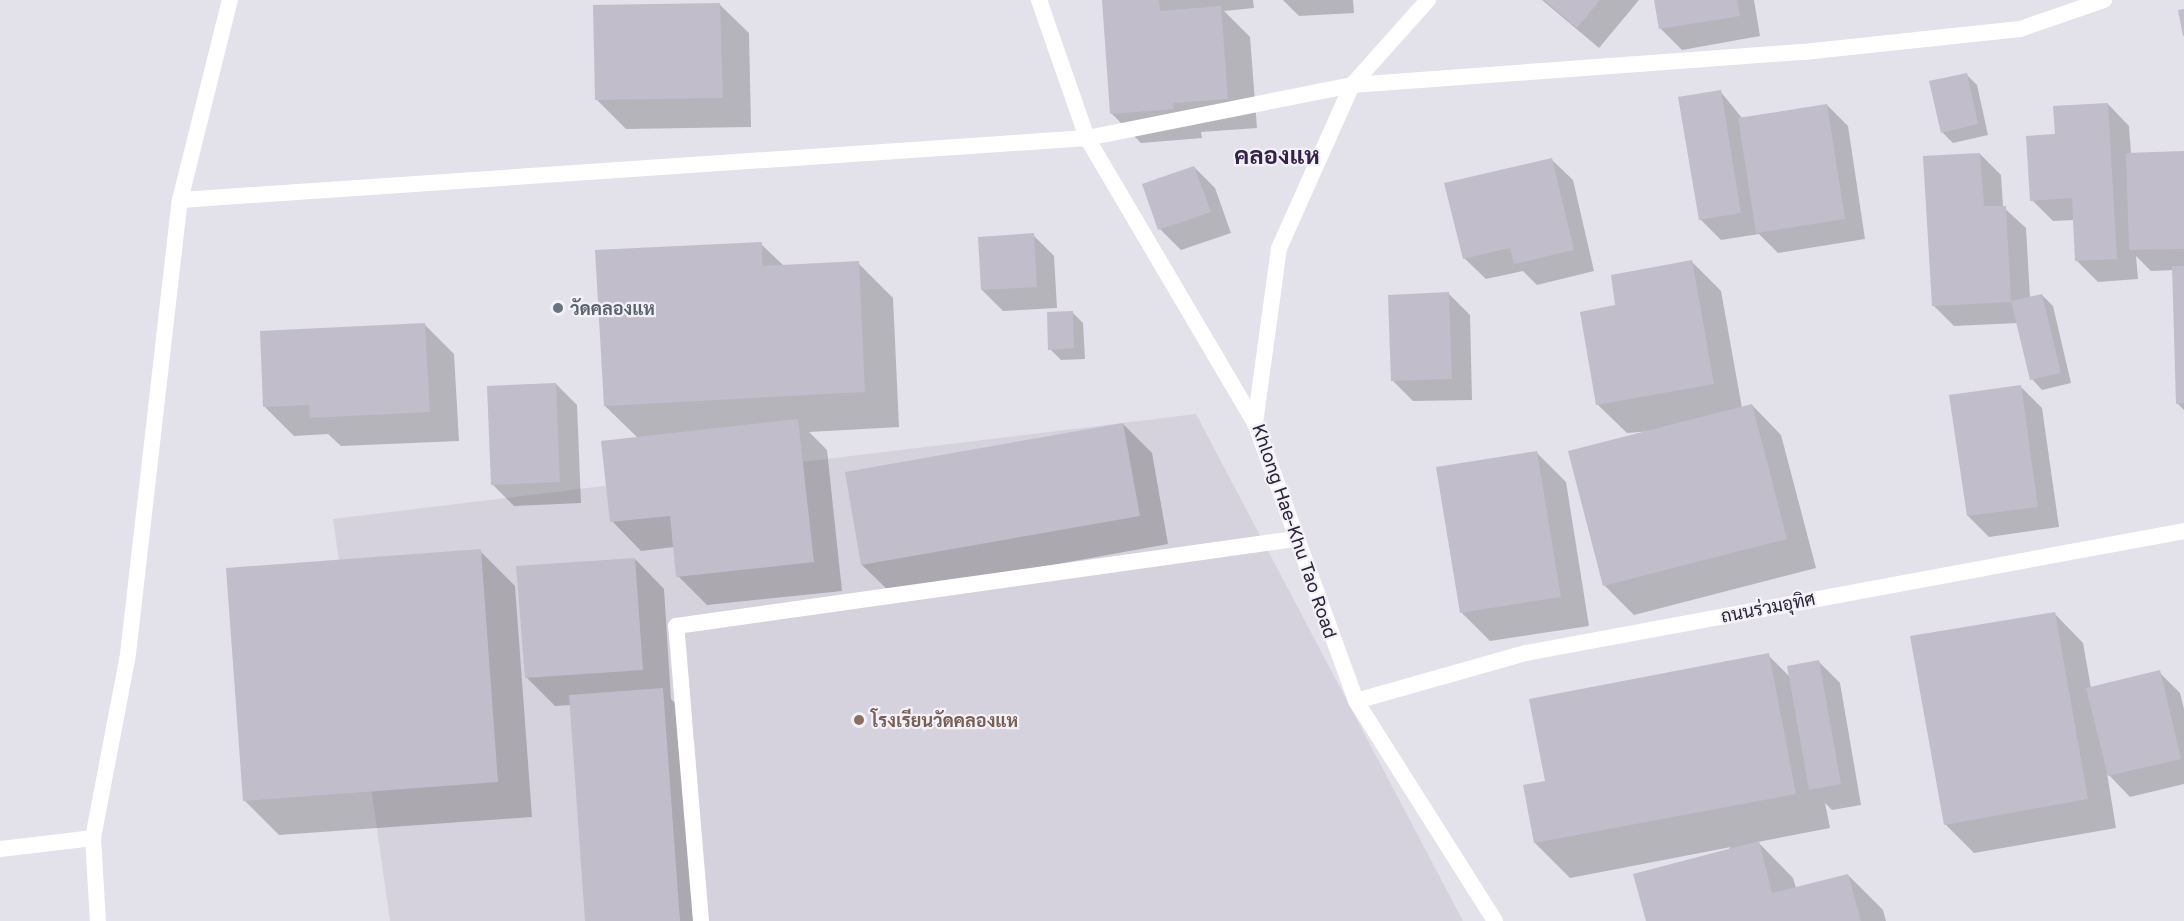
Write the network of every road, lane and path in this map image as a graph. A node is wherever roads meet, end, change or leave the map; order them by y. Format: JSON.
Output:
{"nodes":[{"id":1,"x":230,"y":0,"type":"edge"},
{"id":2,"x":1039,"y":0,"type":"edge"},
{"id":3,"x":1428,"y":0,"type":"edge"},
{"id":4,"x":2104,"y":0,"type":"edge"},
{"id":5,"x":1352,"y":85,"type":"junction"},
{"id":6,"x":1087,"y":138,"type":"junction"},
{"id":7,"x":180,"y":200,"type":"junction"},
{"id":8,"x":1255,"y":423,"type":"junction"},
{"id":9,"x":2184,"y":531,"type":"edge"},
{"id":10,"x":1294,"y":539,"type":"junction"},
{"id":11,"x":1356,"y":701,"type":"junction"},
{"id":12,"x":93,"y":838,"type":"junction"},
{"id":13,"x":0,"y":849,"type":"edge"},
{"id":14,"x":98,"y":921,"type":"edge"},
{"id":15,"x":701,"y":921,"type":"edge"},
{"id":16,"x":1495,"y":921,"type":"edge"}],
"edges":[{"from":1,"to":7,"type":"street"},
{"from":2,"to":6,"type":"street"},
{"from":3,"to":5,"type":"street","name":"Khlong Hae-Khu Tao Road"},
{"from":4,"to":5,"type":"street"},
{"from":5,"to":6,"type":"street"},
{"from":5,"to":8,"type":"street","name":"Khlong Hae-Khu Tao Road"},
{"from":6,"to":7,"type":"street"},
{"from":6,"to":8,"type":"street"},
{"from":7,"to":12,"type":"street"},
{"from":8,"to":10,"type":"street","name":"Khlong Hae-Khu Tao Road"},
{"from":9,"to":11,"type":"street","name":"ถนนร่วมอุทิศ"},
{"from":10,"to":11,"type":"street","name":"Khlong Hae-Khu Tao Road"},
{"from":10,"to":15,"type":"street"},
{"from":11,"to":16,"type":"street","name":"Khlong Hae-Khu Tao Road"},
{"from":12,"to":13,"type":"street"},
{"from":12,"to":14,"type":"street"}]}
